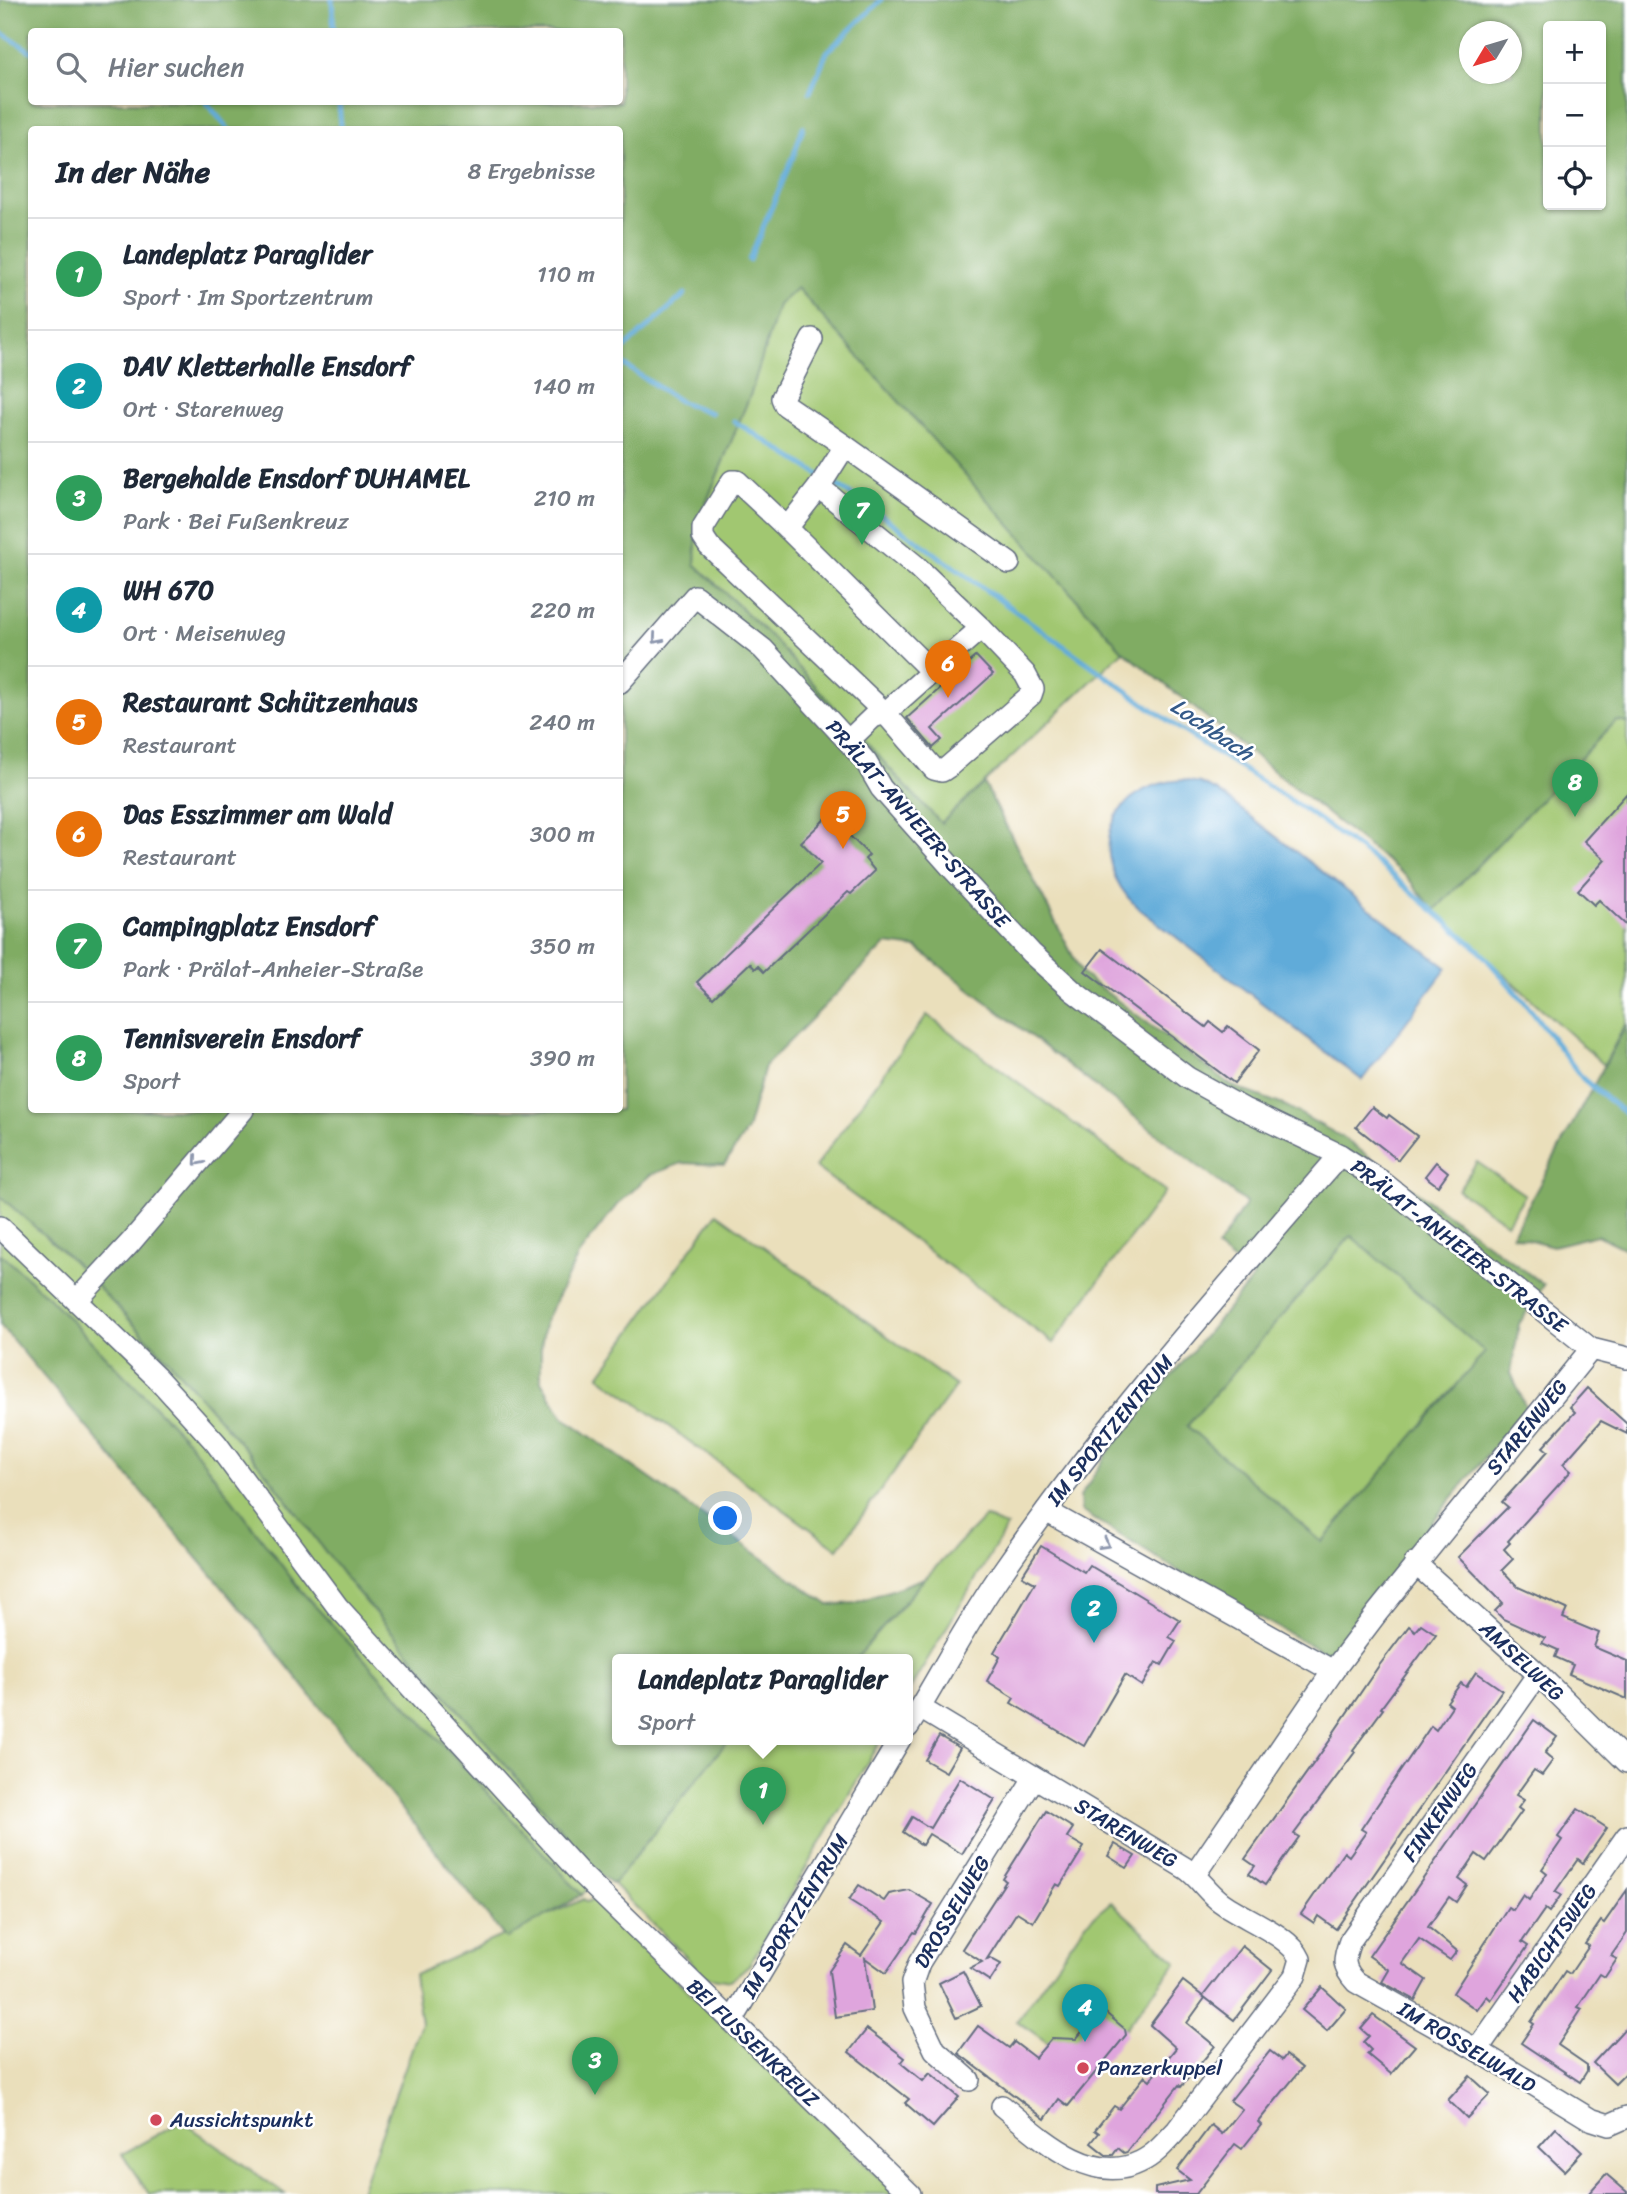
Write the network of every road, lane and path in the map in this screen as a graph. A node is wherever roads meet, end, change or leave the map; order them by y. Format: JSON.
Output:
{"nodes":[{"id":1,"x":812,"y":338,"type":"dead end"},
{"id":2,"x":845,"y":446,"type":"junction"},
{"id":3,"x":823,"y":480,"type":"junction"},
{"id":4,"x":787,"y":528,"type":"junction"},
{"id":5,"x":1009,"y":563,"type":"dead end"},
{"id":6,"x":981,"y":628,"type":"junction"},
{"id":7,"x":932,"y":672,"type":"junction"},
{"id":8,"x":623,"y":679,"type":"edge"},
{"id":9,"x":885,"y":713,"type":"junction"},
{"id":10,"x":848,"y":741,"type":"junction"},
{"id":11,"x":240,"y":1113,"type":"edge"},
{"id":12,"x":1340,"y":1155,"type":"junction"},
{"id":13,"x":0,"y":1227,"type":"edge"},
{"id":14,"x":77,"y":1300,"type":"junction"},
{"id":15,"x":1591,"y":1349,"type":"junction"},
{"id":16,"x":1627,"y":1358,"type":"edge"},
{"id":17,"x":1046,"y":1511,"type":"junction"},
{"id":18,"x":1415,"y":1563,"type":"junction"},
{"id":19,"x":1333,"y":1671,"type":"junction"},
{"id":20,"x":1538,"y":1674,"type":"junction"},
{"id":21,"x":920,"y":1708,"type":"junction"},
{"id":22,"x":913,"y":1719,"type":"edge"},
{"id":23,"x":896,"y":1745,"type":"edge"},
{"id":24,"x":1627,"y":1762,"type":"edge"},
{"id":25,"x":1034,"y":1778,"type":"junction"},
{"id":26,"x":1627,"y":1836,"type":"edge"},
{"id":27,"x":1195,"y":1874,"type":"junction"},
{"id":28,"x":1346,"y":1952,"type":"joint"},
{"id":29,"x":732,"y":2021,"type":"junction"},
{"id":30,"x":1477,"y":2050,"type":"junction"},
{"id":31,"x":969,"y":2080,"type":"dead end"},
{"id":32,"x":1002,"y":2106,"type":"dead end"},
{"id":33,"x":1618,"y":2121,"type":"edge"},
{"id":34,"x":910,"y":2194,"type":"edge"}],
"edges":[{"from":1,"to":2,"type":"street"},
{"from":2,"to":3,"type":"street"},
{"from":2,"to":5,"type":"street"},
{"from":3,"to":4,"type":"street"},
{"from":3,"to":6,"type":"street"},
{"from":4,"to":7,"type":"street"},
{"from":4,"to":9,"type":"street"},
{"from":6,"to":7,"type":"street"},
{"from":6,"to":9,"type":"street"},
{"from":7,"to":9,"type":"street"},
{"from":10,"to":8,"type":"street","name":"PRÄLAT-ANHEIER-STRASSE","one_way":true},
{"from":9,"to":10,"type":"street"},
{"from":10,"to":12,"type":"street","name":"PRÄLAT-ANHEIER-STRASSE"},
{"from":11,"to":14,"type":"street","one_way":true},
{"from":12,"to":15,"type":"street","name":"PRÄLAT-ANHEIER-STRASSE"},
{"from":12,"to":17,"type":"street","name":"IM SPORTZENTRUM"},
{"from":13,"to":14,"type":"street","name":"BEI FUSSENKREUZ"},
{"from":14,"to":29,"type":"street","name":"BEI FUSSENKREUZ"},
{"from":15,"to":16,"type":"street","name":"PRÄLAT-ANHEIER-STRASSE"},
{"from":15,"to":18,"type":"street","name":"STARENWEG"},
{"from":17,"to":19,"type":"street","one_way":true},
{"from":17,"to":21,"type":"street","name":"IM SPORTZENTRUM"},
{"from":18,"to":19,"type":"street","name":"STARENWEG"},
{"from":18,"to":20,"type":"street","name":"AMSELWEG"},
{"from":19,"to":27,"type":"street","name":"STARENWEG"},
{"from":20,"to":24,"type":"street","name":"AMSELWEG"},
{"from":20,"to":28,"type":"street","name":"FINKENWEG"},
{"from":21,"to":22,"type":"street","name":"IM SPORTZENTRUM"},
{"from":21,"to":25,"type":"street","name":"STARENWEG"},
{"from":23,"to":29,"type":"street","name":"IM SPORTZENTRUM"},
{"from":25,"to":27,"type":"street","name":"STARENWEG"},
{"from":25,"to":31,"type":"street","name":"DROSSELWEG"},
{"from":26,"to":30,"type":"street","name":"HABICHTSWEG"},
{"from":27,"to":32,"type":"street"},
{"from":28,"to":30,"type":"street","name":"IM ROSSELWALD"},
{"from":29,"to":34,"type":"street","name":"BEI FUSSENKREUZ"},
{"from":30,"to":33,"type":"street","name":"IM ROSSELWALD"}]}
